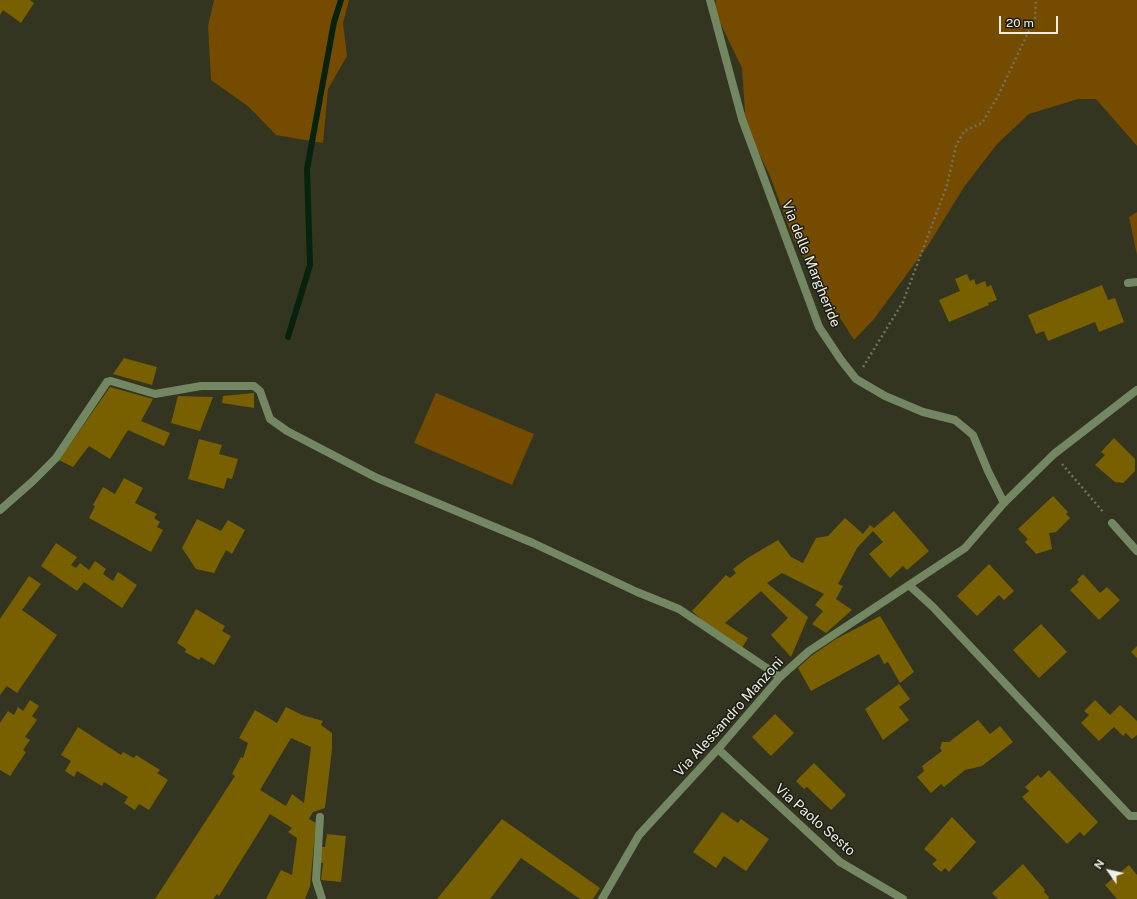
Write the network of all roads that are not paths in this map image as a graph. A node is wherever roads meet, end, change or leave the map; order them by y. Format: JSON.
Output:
{"nodes":[{"id":1,"x":710,"y":0,"type":"edge"},
{"id":2,"x":1137,"y":282,"type":"edge"},
{"id":3,"x":1128,"y":283,"type":"dead end"},
{"id":4,"x":1137,"y":390,"type":"edge"},
{"id":5,"x":1004,"y":503,"type":"junction"},
{"id":6,"x":0,"y":510,"type":"edge"},
{"id":7,"x":1112,"y":523,"type":"road end"},
{"id":8,"x":1137,"y":551,"type":"edge"},
{"id":9,"x":910,"y":586,"type":"junction"},
{"id":10,"x":780,"y":677,"type":"junction"},
{"id":11,"x":718,"y":749,"type":"junction"},
{"id":12,"x":1134,"y":816,"type":"edge"},
{"id":13,"x":320,"y":817,"type":"dead end"},
{"id":14,"x":322,"y":899,"type":"edge"},
{"id":15,"x":602,"y":899,"type":"edge"},
{"id":16,"x":904,"y":899,"type":"edge"}],
"edges":[{"from":1,"to":5,"type":"street","name":"Via delle Margheride"},
{"from":2,"to":3,"type":"street"},
{"from":4,"to":5,"type":"street","name":"Via Alessandro Manzoni"},
{"from":5,"to":9,"type":"street","name":"Via Alessandro Manzoni"},
{"from":6,"to":10,"type":"street"},
{"from":7,"to":8,"type":"street"},
{"from":9,"to":10,"type":"street","name":"Via Alessandro Manzoni"},
{"from":9,"to":12,"type":"street"},
{"from":10,"to":11,"type":"street","name":"Via Alessandro Manzoni"},
{"from":11,"to":15,"type":"street","name":"Via Alessandro Manzoni"},
{"from":11,"to":16,"type":"street","name":"Via Paolo Sesto"},
{"from":13,"to":14,"type":"street"}]}
